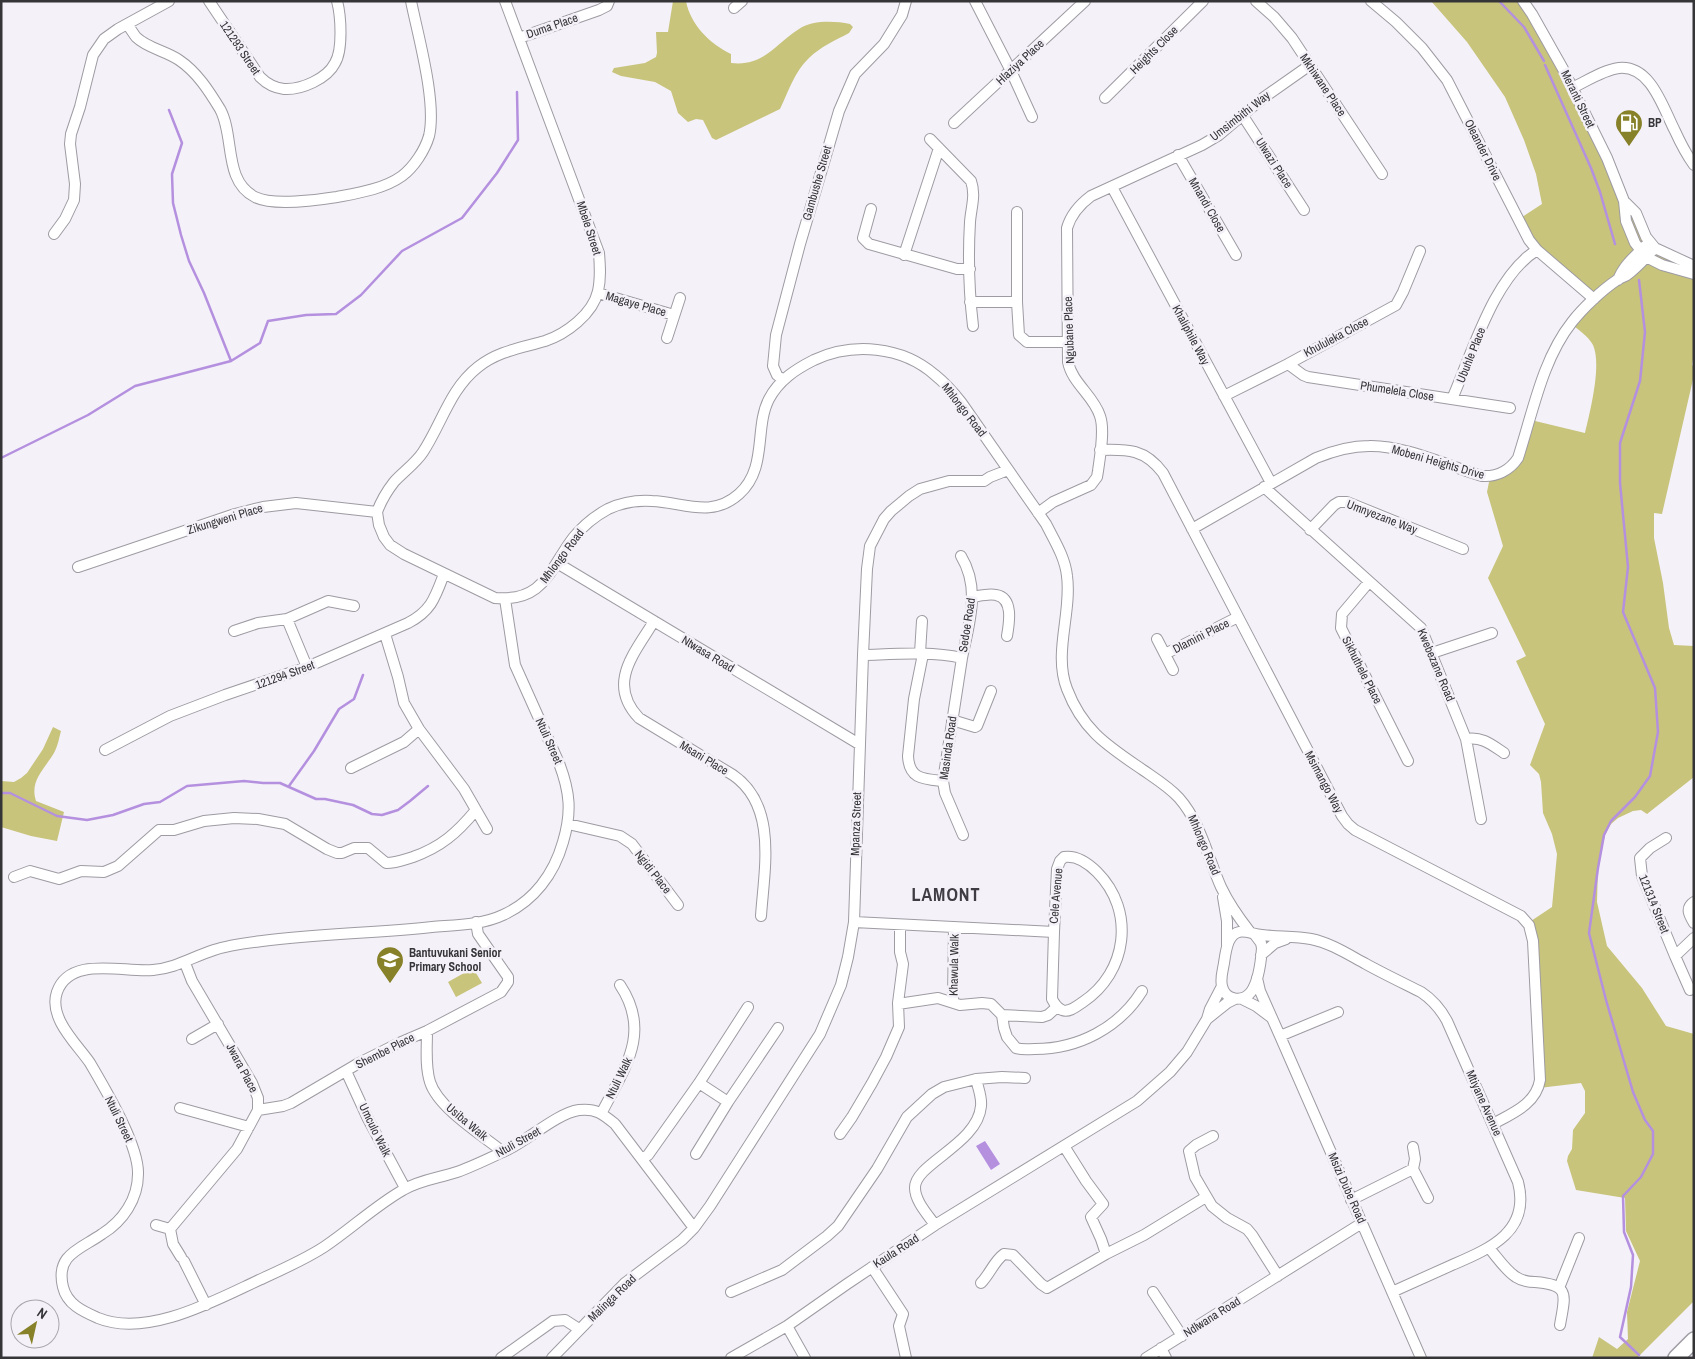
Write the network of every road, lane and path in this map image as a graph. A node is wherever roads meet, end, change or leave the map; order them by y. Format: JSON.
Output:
{"nodes":[{"id":1,"x":169,"y":1,"type":"edge"},
{"id":2,"x":209,"y":1,"type":"edge"},
{"id":3,"x":337,"y":1,"type":"edge"},
{"id":4,"x":411,"y":1,"type":"edge"},
{"id":5,"x":505,"y":1,"type":"edge"},
{"id":6,"x":609,"y":1,"type":"edge"},
{"id":7,"x":906,"y":1,"type":"edge"},
{"id":8,"x":975,"y":1,"type":"edge"},
{"id":9,"x":1085,"y":1,"type":"edge"},
{"id":10,"x":1203,"y":1,"type":"edge"},
{"id":11,"x":1256,"y":1,"type":"edge"},
{"id":12,"x":1371,"y":1,"type":"edge"},
{"id":13,"x":1523,"y":1,"type":"edge"},
{"id":14,"x":127,"y":24,"type":"junction"},
{"id":15,"x":519,"y":38,"type":"junction"},
{"id":16,"x":1310,"y":65,"type":"junction"},
{"id":17,"x":1011,"y":70,"type":"junction"},
{"id":18,"x":1572,"y":88,"type":"junction"},
{"id":19,"x":1105,"y":98,"type":"dead end"},
{"id":20,"x":1243,"y":116,"type":"junction"},
{"id":21,"x":1032,"y":117,"type":"dead end"},
{"id":22,"x":954,"y":123,"type":"dead end"},
{"id":23,"x":930,"y":139,"type":"dead end"},
{"id":24,"x":938,"y":148,"type":"junction"},
{"id":25,"x":1178,"y":155,"type":"junction"},
{"id":26,"x":1694,"y":165,"type":"edge"},
{"id":27,"x":1382,"y":174,"type":"dead end"},
{"id":28,"x":1112,"y":187,"type":"junction"},
{"id":29,"x":1624,"y":201,"type":"junction"},
{"id":30,"x":871,"y":209,"type":"dead end"},
{"id":31,"x":1304,"y":210,"type":"dead end"},
{"id":32,"x":1017,"y":212,"type":"dead end"},
{"id":33,"x":54,"y":234,"type":"dead end"},
{"id":34,"x":1652,"y":245,"type":"junction"},
{"id":35,"x":1537,"y":250,"type":"junction"},
{"id":36,"x":1420,"y":252,"type":"dead end"},
{"id":37,"x":1643,"y":254,"type":"junction"},
{"id":38,"x":904,"y":255,"type":"junction"},
{"id":39,"x":1236,"y":255,"type":"dead end"},
{"id":40,"x":1694,"y":266,"type":"edge"},
{"id":41,"x":970,"y":270,"type":"junction"},
{"id":42,"x":1694,"y":274,"type":"edge"},
{"id":43,"x":598,"y":293,"type":"junction"},
{"id":44,"x":680,"y":298,"type":"dead end"},
{"id":45,"x":1594,"y":299,"type":"junction"},
{"id":46,"x":970,"y":302,"type":"junction"},
{"id":47,"x":1017,"y":302,"type":"junction"},
{"id":48,"x":674,"y":315,"type":"junction"},
{"id":49,"x":972,"y":326,"type":"dead end"},
{"id":50,"x":667,"y":338,"type":"dead end"},
{"id":51,"x":1068,"y":342,"type":"junction"},
{"id":52,"x":1288,"y":364,"type":"junction"},
{"id":53,"x":783,"y":380,"type":"junction"},
{"id":54,"x":1224,"y":396,"type":"junction"},
{"id":55,"x":1452,"y":399,"type":"junction"},
{"id":56,"x":1510,"y":408,"type":"dead end"},
{"id":57,"x":1100,"y":450,"type":"junction"},
{"id":58,"x":1008,"y":470,"type":"junction"},
{"id":59,"x":1267,"y":485,"type":"junction"},
{"id":60,"x":377,"y":512,"type":"junction"},
{"id":61,"x":1038,"y":513,"type":"junction"},
{"id":62,"x":1192,"y":530,"type":"junction"},
{"id":63,"x":1310,"y":530,"type":"junction"},
{"id":64,"x":1463,"y":549,"type":"dead end"},
{"id":65,"x":960,"y":556,"type":"dead end"},
{"id":66,"x":557,"y":563,"type":"junction"},
{"id":67,"x":78,"y":567,"type":"dead end"},
{"id":68,"x":444,"y":574,"type":"junction"},
{"id":69,"x":1369,"y":582,"type":"junction"},
{"id":70,"x":972,"y":596,"type":"junction"},
{"id":71,"x":505,"y":599,"type":"junction"},
{"id":72,"x":354,"y":606,"type":"dead end"},
{"id":73,"x":1238,"y":617,"type":"junction"},
{"id":74,"x":287,"y":619,"type":"junction"},
{"id":75,"x":654,"y":621,"type":"junction"},
{"id":76,"x":922,"y":621,"type":"dead end"},
{"id":77,"x":234,"y":631,"type":"dead end"},
{"id":78,"x":1492,"y":633,"type":"dead end"},
{"id":79,"x":385,"y":634,"type":"junction"},
{"id":80,"x":1007,"y":636,"type":"dead end"},
{"id":81,"x":1157,"y":639,"type":"dead end"},
{"id":82,"x":922,"y":654,"type":"junction"},
{"id":83,"x":1165,"y":654,"type":"junction"},
{"id":84,"x":1432,"y":654,"type":"junction"},
{"id":85,"x":863,"y":655,"type":"junction"},
{"id":86,"x":962,"y":658,"type":"junction"},
{"id":87,"x":306,"y":668,"type":"junction"},
{"id":88,"x":1173,"y":670,"type":"dead end"},
{"id":89,"x":991,"y":691,"type":"dead end"},
{"id":90,"x":952,"y":720,"type":"junction"},
{"id":91,"x":419,"y":730,"type":"junction"},
{"id":92,"x":1466,"y":739,"type":"junction"},
{"id":93,"x":859,"y":744,"type":"junction"},
{"id":94,"x":105,"y":750,"type":"dead end"},
{"id":95,"x":1504,"y":754,"type":"dead end"},
{"id":96,"x":1408,"y":761,"type":"dead end"},
{"id":97,"x":351,"y":768,"type":"dead end"},
{"id":98,"x":942,"y":781,"type":"junction"},
{"id":99,"x":476,"y":810,"type":"junction"},
{"id":100,"x":1481,"y":819,"type":"dead end"},
{"id":101,"x":568,"y":824,"type":"junction"},
{"id":102,"x":487,"y":829,"type":"dead end"},
{"id":103,"x":963,"y":835,"type":"dead end"},
{"id":104,"x":1666,"y":838,"type":"dead end"},
{"id":105,"x":14,"y":877,"type":"dead end"},
{"id":106,"x":1221,"y":886,"type":"junction"},
{"id":107,"x":678,"y":905,"type":"dead end"},
{"id":108,"x":1691,"y":906,"type":"edge"},
{"id":109,"x":761,"y":916,"type":"dead end"},
{"id":110,"x":476,"y":922,"type":"junction"},
{"id":111,"x":854,"y":922,"type":"junction"},
{"id":112,"x":1694,"y":923,"type":"edge"},
{"id":113,"x":900,"y":925,"type":"junction"},
{"id":114,"x":954,"y":927,"type":"junction"},
{"id":115,"x":1054,"y":932,"type":"junction"},
{"id":116,"x":1253,"y":933,"type":"junction"},
{"id":117,"x":1292,"y":938,"type":"junction"},
{"id":118,"x":1694,"y":938,"type":"edge"},
{"id":119,"x":1227,"y":946,"type":"junction"},
{"id":120,"x":1261,"y":955,"type":"junction"},
{"id":121,"x":1675,"y":956,"type":"junction"},
{"id":122,"x":185,"y":963,"type":"junction"},
{"id":123,"x":1257,"y":977,"type":"junction"},
{"id":124,"x":620,"y":985,"type":"dead end"},
{"id":125,"x":1222,"y":986,"type":"junction"},
{"id":126,"x":1690,"y":990,"type":"dead end"},
{"id":127,"x":1142,"y":991,"type":"dead end"},
{"id":128,"x":1238,"y":999,"type":"junction"},
{"id":129,"x":953,"y":1002,"type":"junction"},
{"id":130,"x":898,"y":1004,"type":"junction"},
{"id":131,"x":1057,"y":1007,"type":"junction"},
{"id":132,"x":748,"y":1008,"type":"dead end"},
{"id":133,"x":1338,"y":1012,"type":"dead end"},
{"id":134,"x":1002,"y":1015,"type":"junction"},
{"id":135,"x":1272,"y":1018,"type":"junction"},
{"id":136,"x":1207,"y":1019,"type":"junction"},
{"id":137,"x":218,"y":1024,"type":"junction"},
{"id":138,"x":778,"y":1028,"type":"dead end"},
{"id":139,"x":426,"y":1031,"type":"junction"},
{"id":140,"x":1280,"y":1036,"type":"junction"},
{"id":141,"x":192,"y":1039,"type":"dead end"},
{"id":142,"x":346,"y":1071,"type":"junction"},
{"id":143,"x":1025,"y":1078,"type":"dead end"},
{"id":144,"x":976,"y":1079,"type":"junction"},
{"id":145,"x":699,"y":1083,"type":"junction"},
{"id":146,"x":728,"y":1102,"type":"junction"},
{"id":147,"x":180,"y":1108,"type":"dead end"},
{"id":148,"x":258,"y":1110,"type":"junction"},
{"id":149,"x":602,"y":1112,"type":"junction"},
{"id":150,"x":1493,"y":1124,"type":"junction"},
{"id":151,"x":249,"y":1127,"type":"junction"},
{"id":152,"x":840,"y":1134,"type":"dead end"},
{"id":153,"x":1213,"y":1136,"type":"dead end"},
{"id":154,"x":1064,"y":1146,"type":"junction"},
{"id":155,"x":1413,"y":1147,"type":"dead end"},
{"id":156,"x":502,"y":1152,"type":"junction"},
{"id":157,"x":696,"y":1154,"type":"dead end"},
{"id":158,"x":642,"y":1159,"type":"junction"},
{"id":159,"x":1413,"y":1169,"type":"junction"},
{"id":160,"x":404,"y":1188,"type":"junction"},
{"id":161,"x":1206,"y":1197,"type":"junction"},
{"id":162,"x":1428,"y":1198,"type":"dead end"},
{"id":163,"x":1352,"y":1200,"type":"junction"},
{"id":164,"x":1362,"y":1224,"type":"junction"},
{"id":165,"x":156,"y":1226,"type":"dead end"},
{"id":166,"x":935,"y":1226,"type":"junction"},
{"id":167,"x":694,"y":1228,"type":"junction"},
{"id":168,"x":170,"y":1229,"type":"junction"},
{"id":169,"x":1579,"y":1238,"type":"dead end"},
{"id":170,"x":1489,"y":1248,"type":"junction"},
{"id":171,"x":1106,"y":1254,"type":"junction"},
{"id":172,"x":872,"y":1267,"type":"junction"},
{"id":173,"x":1278,"y":1276,"type":"junction"},
{"id":174,"x":981,"y":1283,"type":"dead end"},
{"id":175,"x":1559,"y":1288,"type":"junction"},
{"id":176,"x":731,"y":1292,"type":"dead end"},
{"id":177,"x":1153,"y":1292,"type":"dead end"},
{"id":178,"x":1392,"y":1292,"type":"junction"},
{"id":179,"x":206,"y":1305,"type":"junction"},
{"id":180,"x":1560,"y":1325,"type":"dead end"},
{"id":181,"x":786,"y":1326,"type":"junction"},
{"id":182,"x":579,"y":1329,"type":"junction"},
{"id":183,"x":1182,"y":1336,"type":"junction"},
{"id":184,"x":1694,"y":1340,"type":"edge"},
{"id":185,"x":1164,"y":1353,"type":"edge"},
{"id":186,"x":501,"y":1358,"type":"edge"},
{"id":187,"x":552,"y":1358,"type":"edge"},
{"id":188,"x":731,"y":1358,"type":"edge"},
{"id":189,"x":805,"y":1358,"type":"edge"},
{"id":190,"x":906,"y":1358,"type":"edge"},
{"id":191,"x":1146,"y":1358,"type":"edge"},
{"id":192,"x":1421,"y":1358,"type":"edge"},
{"id":193,"x":1676,"y":1358,"type":"edge"}],
"edges":[{"from":1,"to":14,"type":"street"},
{"from":2,"to":3,"type":"street","name":"121293 Street"},
{"from":4,"to":14,"type":"street"},
{"from":5,"to":15,"type":"street","name":"Mbele Street"},
{"from":6,"to":15,"type":"street","name":"Duma Place"},
{"from":7,"to":53,"type":"street","name":"Gambushe Street"},
{"from":8,"to":17,"type":"street"},
{"from":9,"to":17,"type":"street","name":"Hlaziya Place"},
{"from":10,"to":19,"type":"street","name":"Heights Close"},
{"from":11,"to":16,"type":"street","name":"Mkhiwane Place"},
{"from":12,"to":35,"type":"street","name":"Oleander Drive"},
{"from":13,"to":18,"type":"street","name":"Meranti Street"},
{"from":14,"to":33,"type":"street"},
{"from":15,"to":43,"type":"street","name":"Mbele Street"},
{"from":16,"to":20,"type":"street","name":"Umsimbithi Way"},
{"from":16,"to":27,"type":"street","name":"Mkhiwane Place"},
{"from":17,"to":21,"type":"street"},
{"from":17,"to":22,"type":"street","name":"Hlaziya Place"},
{"from":18,"to":26,"type":"street"},
{"from":18,"to":29,"type":"street","name":"Meranti Street"},
{"from":20,"to":25,"type":"street","name":"Umsimbithi Way"},
{"from":20,"to":31,"type":"street","name":"Ulwazi Place"},
{"from":23,"to":24,"type":"street"},
{"from":24,"to":38,"type":"street"},
{"from":24,"to":41,"type":"street"},
{"from":25,"to":28,"type":"street","name":"Umsimbithi Way"},
{"from":25,"to":39,"type":"street","name":"Mnandi Close"},
{"from":28,"to":51,"type":"street","name":"Ngubane Place"},
{"from":28,"to":54,"type":"street","name":"Khaliphile Way"},
{"from":29,"to":34,"type":"street","name":"Meranti Street"},
{"from":29,"to":37,"type":"street","name":"Meranti Street"},
{"from":30,"to":38,"type":"street"},
{"from":32,"to":47,"type":"street"},
{"from":34,"to":37,"type":"street","name":"Mobeni Heights Drive"},
{"from":34,"to":40,"type":"street"},
{"from":35,"to":45,"type":"street","name":"Oleander Drive"},
{"from":35,"to":55,"type":"street","name":"Ubuhle Place"},
{"from":36,"to":52,"type":"street","name":"Khululeka Close"},
{"from":37,"to":42,"type":"street"},
{"from":37,"to":45,"type":"street","name":"Mobeni Heights Drive"},
{"from":38,"to":41,"type":"street"},
{"from":41,"to":46,"type":"street"},
{"from":43,"to":48,"type":"street","name":"Magaye Place"},
{"from":43,"to":60,"type":"street","name":"Mbele Street"},
{"from":44,"to":48,"type":"street","name":"Magaye Place"},
{"from":45,"to":59,"type":"street","name":"Mobeni Heights Drive"},
{"from":46,"to":47,"type":"street"},
{"from":46,"to":49,"type":"street"},
{"from":47,"to":51,"type":"street"},
{"from":48,"to":50,"type":"street","name":"Magaye Place"},
{"from":51,"to":57,"type":"street","name":"Ngubane Place"},
{"from":52,"to":54,"type":"street","name":"Khululeka Close"},
{"from":52,"to":55,"type":"street","name":"Phumelela Close"},
{"from":53,"to":58,"type":"street","name":"Mhlongo Road"},
{"from":53,"to":66,"type":"street","name":"Mhlongo Road"},
{"from":54,"to":59,"type":"street","name":"Khaliphile Way"},
{"from":55,"to":56,"type":"street","name":"Phumelela Close"},
{"from":57,"to":61,"type":"street","name":"Ngubane Place"},
{"from":57,"to":62,"type":"street","name":"Msimango Way"},
{"from":58,"to":61,"type":"street","name":"Mhlongo Road"},
{"from":58,"to":85,"type":"street","name":"Mpanza Street"},
{"from":59,"to":62,"type":"street"},
{"from":59,"to":63,"type":"street","name":"Kwebezane Road"},
{"from":60,"to":67,"type":"street","name":"Zikungweni Place"},
{"from":60,"to":68,"type":"street"},
{"from":61,"to":106,"type":"street","name":"Mhlongo Road"},
{"from":62,"to":73,"type":"street","name":"Msimango Way"},
{"from":63,"to":64,"type":"street","name":"Umnyezane Way"},
{"from":63,"to":69,"type":"street","name":"Kwebezane Road"},
{"from":65,"to":70,"type":"street","name":"Sedoe Road"},
{"from":66,"to":71,"type":"street","name":"Mhlongo Road"},
{"from":66,"to":75,"type":"street","name":"Ntwasa Road"},
{"from":68,"to":71,"type":"street"},
{"from":68,"to":79,"type":"street","name":"121294 Street"},
{"from":69,"to":84,"type":"street","name":"Kwebezane Road"},
{"from":69,"to":96,"type":"street","name":"Sikhuthele Place"},
{"from":70,"to":80,"type":"street"},
{"from":70,"to":86,"type":"street","name":"Sedoe Road"},
{"from":71,"to":101,"type":"street","name":"Ntuli Street"},
{"from":72,"to":74,"type":"street"},
{"from":73,"to":83,"type":"street","name":"Dlamini Place"},
{"from":73,"to":150,"type":"street","name":"Msimango Way"},
{"from":74,"to":77,"type":"street"},
{"from":74,"to":87,"type":"street"},
{"from":75,"to":93,"type":"street","name":"Ntwasa Road"},
{"from":75,"to":109,"type":"street","name":"Msani Place"},
{"from":76,"to":82,"type":"street"},
{"from":78,"to":84,"type":"street"},
{"from":79,"to":87,"type":"street","name":"121294 Street"},
{"from":79,"to":91,"type":"street"},
{"from":81,"to":83,"type":"street","name":"Dlamini Place"},
{"from":82,"to":85,"type":"street","name":"Sedoe Road"},
{"from":82,"to":86,"type":"street","name":"Sedoe Road"},
{"from":82,"to":98,"type":"street"},
{"from":83,"to":88,"type":"street","name":"Dlamini Place"},
{"from":84,"to":92,"type":"street","name":"Kwebezane Road"},
{"from":85,"to":93,"type":"street","name":"Mpanza Street"},
{"from":86,"to":90,"type":"street","name":"Masinda Road"},
{"from":87,"to":94,"type":"street","name":"121294 Street"},
{"from":89,"to":90,"type":"street"},
{"from":90,"to":98,"type":"street","name":"Masinda Road"},
{"from":91,"to":97,"type":"street"},
{"from":91,"to":99,"type":"street"},
{"from":92,"to":95,"type":"street"},
{"from":92,"to":100,"type":"street","name":"Kwebezane Road"},
{"from":93,"to":111,"type":"street","name":"Mpanza Street"},
{"from":98,"to":103,"type":"street","name":"Masinda Road"},
{"from":99,"to":102,"type":"street"},
{"from":99,"to":105,"type":"street"},
{"from":101,"to":107,"type":"street","name":"Ngidi Place"},
{"from":101,"to":110,"type":"street","name":"Ntuli Street"},
{"from":104,"to":121,"type":"street","name":"121314 Street"},
{"from":106,"to":116,"type":"street","name":"Mhlongo Road"},
{"from":106,"to":119,"type":"street","name":"Mhlongo Road"},
{"from":108,"to":112,"type":"street"},
{"from":110,"to":122,"type":"street","name":"Ntuli Street"},
{"from":110,"to":139,"type":"street","name":"Shembe Place"},
{"from":111,"to":113,"type":"street","name":"Cele Avenue"},
{"from":111,"to":167,"type":"street","name":"Mpanza Street"},
{"from":113,"to":114,"type":"street","name":"Cele Avenue"},
{"from":113,"to":130,"type":"street"},
{"from":114,"to":115,"type":"street","name":"Cele Avenue"},
{"from":114,"to":129,"type":"street","name":"Khawula Walk"},
{"from":115,"to":131,"type":"street","name":"Cele Avenue"},
{"from":115,"to":131,"type":"street","name":"Cele Avenue"},
{"from":116,"to":117,"type":"street","name":"Mtiyane Avenue"},
{"from":116,"to":119,"type":"street"},
{"from":116,"to":120,"type":"street"},
{"from":117,"to":120,"type":"street"},
{"from":117,"to":150,"type":"street","name":"Mtiyane Avenue"},
{"from":118,"to":121,"type":"street"},
{"from":119,"to":125,"type":"street","name":"Mhlongo Road"},
{"from":120,"to":123,"type":"street"},
{"from":121,"to":126,"type":"street","name":"121314 Street"},
{"from":122,"to":137,"type":"street","name":"Jwara Place"},
{"from":122,"to":179,"type":"street","name":"Ntuli Street"},
{"from":123,"to":128,"type":"street"},
{"from":123,"to":135,"type":"street","name":"Msizi Dube Road"},
{"from":124,"to":149,"type":"street","name":"Ntuli Walk"},
{"from":125,"to":128,"type":"street"},
{"from":125,"to":136,"type":"street","name":"Kaula Road"},
{"from":127,"to":134,"type":"street"},
{"from":128,"to":135,"type":"street"},
{"from":128,"to":136,"type":"street","name":"Kaula Road"},
{"from":129,"to":130,"type":"street","name":"Khawula Walk"},
{"from":129,"to":134,"type":"street","name":"Khawula Walk"},
{"from":130,"to":152,"type":"street"},
{"from":131,"to":134,"type":"street"},
{"from":132,"to":145,"type":"street"},
{"from":133,"to":140,"type":"street"},
{"from":135,"to":140,"type":"street","name":"Msizi Dube Road"},
{"from":136,"to":154,"type":"street","name":"Kaula Road"},
{"from":137,"to":141,"type":"street"},
{"from":137,"to":148,"type":"street","name":"Jwara Place"},
{"from":138,"to":146,"type":"street"},
{"from":139,"to":142,"type":"street","name":"Shembe Place"},
{"from":139,"to":156,"type":"street","name":"Usiba Walk"},
{"from":140,"to":163,"type":"street","name":"Msizi Dube Road"},
{"from":142,"to":148,"type":"street","name":"Shembe Place"},
{"from":142,"to":160,"type":"street","name":"Umculo Walk"},
{"from":143,"to":144,"type":"street"},
{"from":144,"to":166,"type":"street"},
{"from":144,"to":176,"type":"street"},
{"from":145,"to":146,"type":"street"},
{"from":145,"to":158,"type":"street"},
{"from":146,"to":157,"type":"street"},
{"from":147,"to":151,"type":"street"},
{"from":148,"to":151,"type":"street","name":"Jwara Place"},
{"from":149,"to":156,"type":"street","name":"Ntuli Street"},
{"from":149,"to":158,"type":"street"},
{"from":150,"to":170,"type":"street","name":"Mtiyane Avenue"},
{"from":151,"to":168,"type":"street","name":"Jwara Place"},
{"from":153,"to":161,"type":"street"},
{"from":154,"to":166,"type":"street","name":"Kaula Road"},
{"from":154,"to":171,"type":"street"},
{"from":155,"to":159,"type":"street"},
{"from":156,"to":160,"type":"street","name":"Ntuli Street"},
{"from":158,"to":167,"type":"street"},
{"from":159,"to":162,"type":"street"},
{"from":159,"to":163,"type":"street"},
{"from":160,"to":179,"type":"street","name":"Ntuli Street"},
{"from":161,"to":171,"type":"street"},
{"from":161,"to":173,"type":"street"},
{"from":163,"to":164,"type":"street","name":"Msizi Dube Road"},
{"from":164,"to":173,"type":"street","name":"Ndlwana Road"},
{"from":164,"to":178,"type":"street","name":"Msizi Dube Road"},
{"from":165,"to":168,"type":"street"},
{"from":166,"to":172,"type":"street","name":"Kaula Road"},
{"from":167,"to":182,"type":"street","name":"Malinga Road"},
{"from":168,"to":179,"type":"street"},
{"from":169,"to":175,"type":"street"},
{"from":170,"to":175,"type":"street"},
{"from":170,"to":178,"type":"street","name":"Mtiyane Avenue"},
{"from":171,"to":174,"type":"street"},
{"from":172,"to":181,"type":"street","name":"Kaula Road"},
{"from":172,"to":190,"type":"street"},
{"from":173,"to":183,"type":"street","name":"Ndlwana Road"},
{"from":175,"to":180,"type":"street"},
{"from":177,"to":183,"type":"street"},
{"from":178,"to":192,"type":"street","name":"Msizi Dube Road"},
{"from":181,"to":188,"type":"street","name":"Kaula Road"},
{"from":181,"to":189,"type":"street"},
{"from":182,"to":186,"type":"street","name":"Malinga Road"},
{"from":182,"to":187,"type":"street"},
{"from":183,"to":185,"type":"street","name":"Ndlwana Road"},
{"from":184,"to":193,"type":"highway"},
{"from":185,"to":191,"type":"street","name":"Ndlwana Road"}]}
